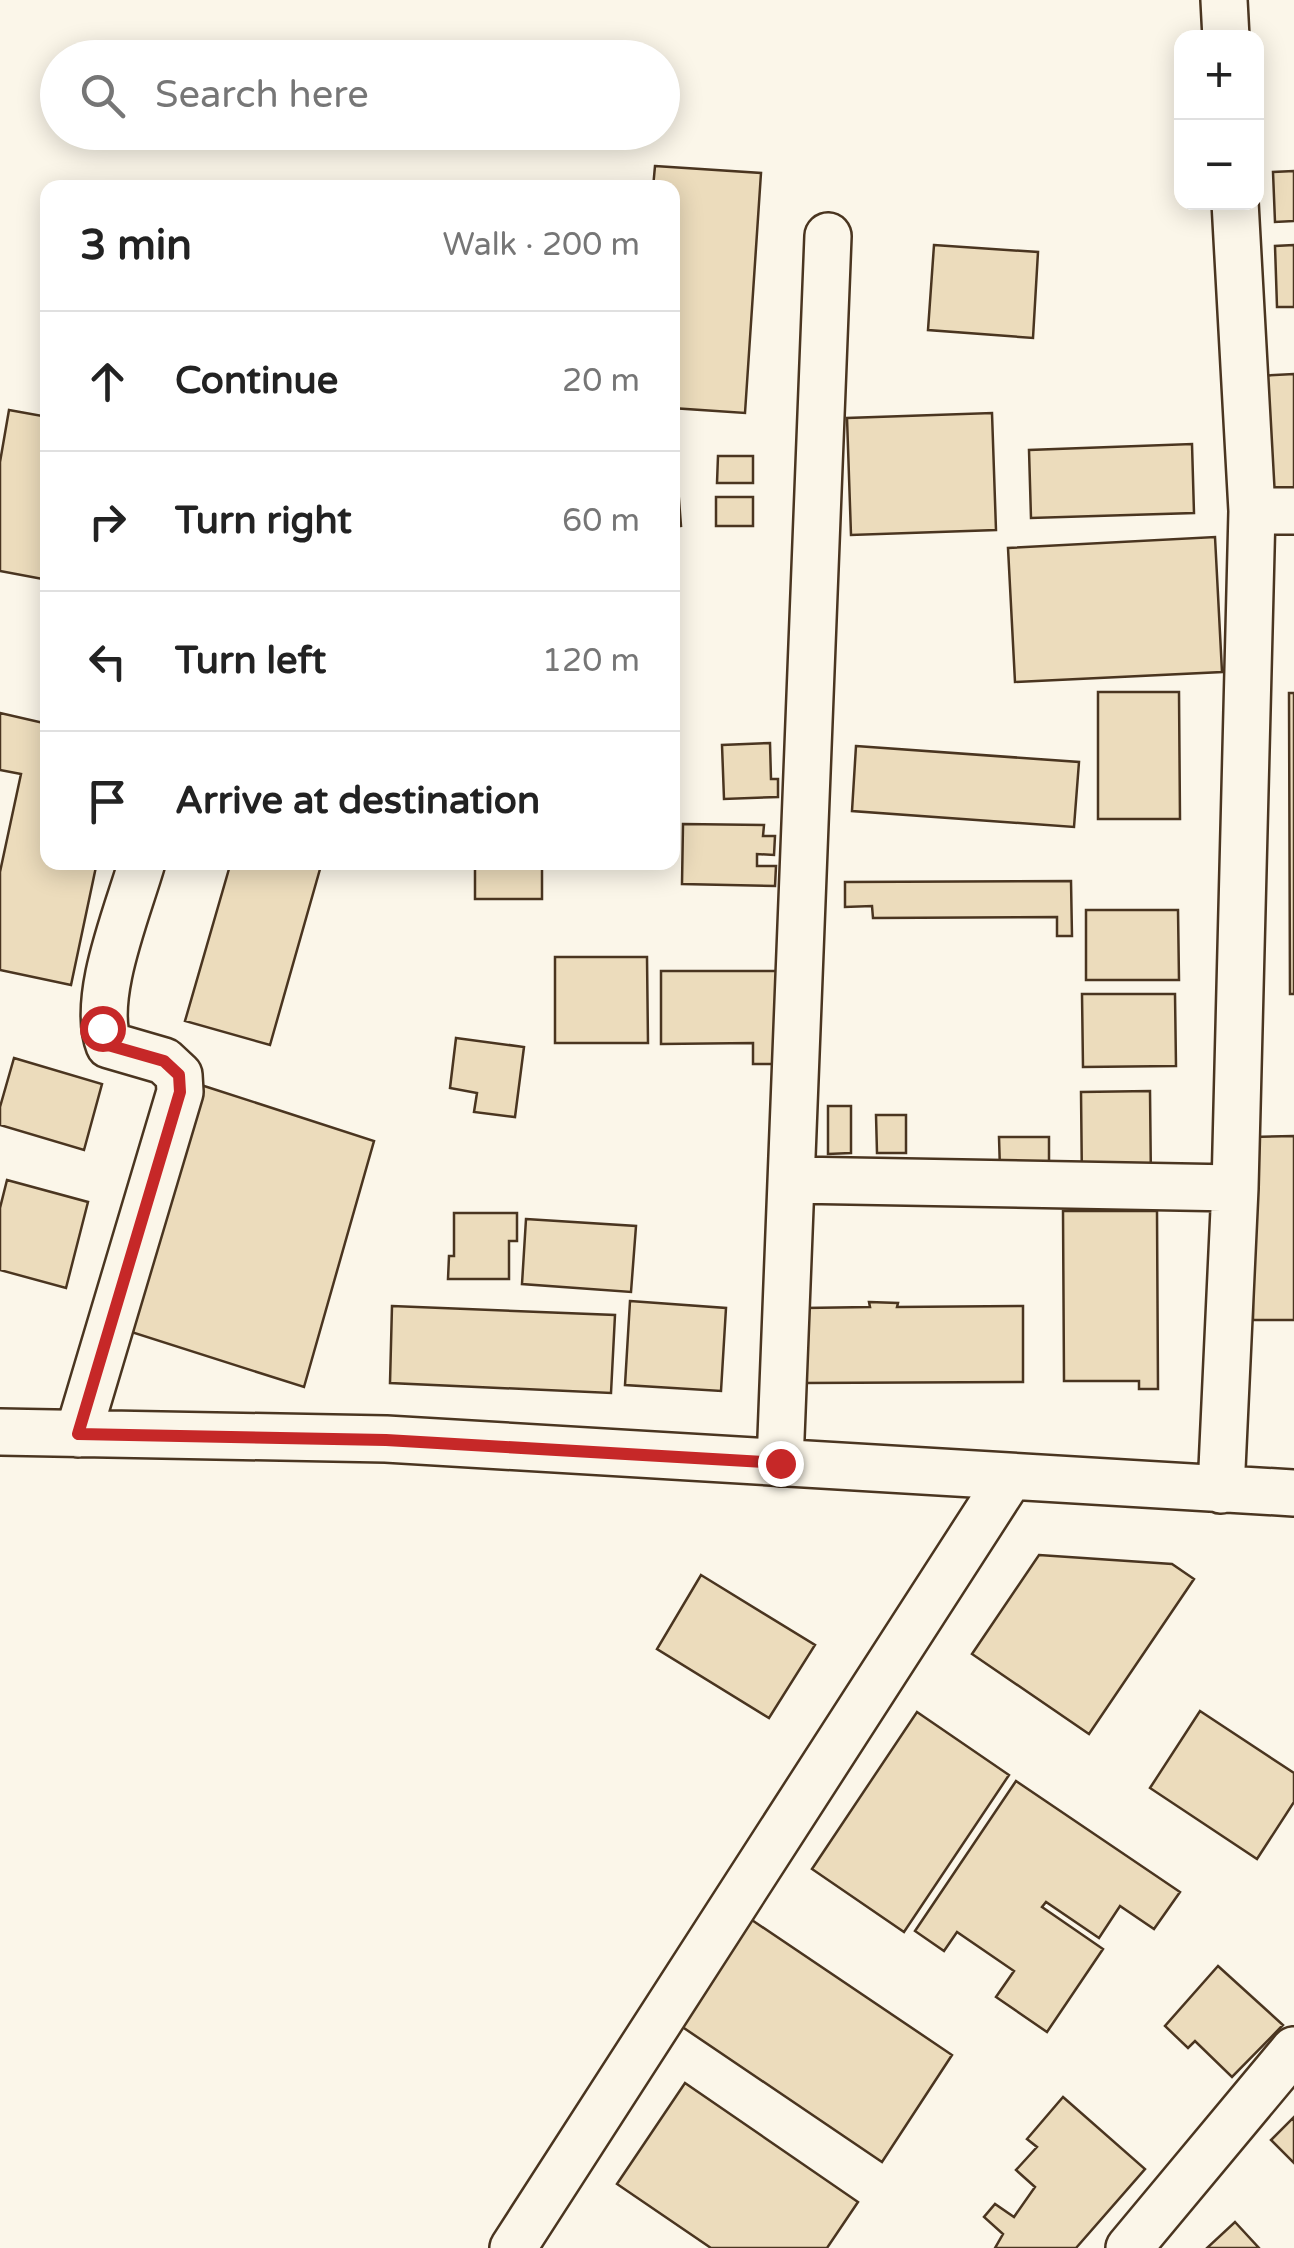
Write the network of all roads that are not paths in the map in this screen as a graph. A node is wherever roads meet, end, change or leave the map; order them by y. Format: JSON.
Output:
{"nodes":[{"id":1,"x":1224,"y":0,"type":"edge"},
{"id":2,"x":1226,"y":30,"type":"edge"},
{"id":3,"x":1236,"y":210,"type":"edge"},
{"id":4,"x":828,"y":236,"type":"dead end"},
{"id":5,"x":1273,"y":511,"type":"edge"},
{"id":6,"x":140,"y":870,"type":"edge"},
{"id":7,"x":794,"y":1180,"type":"junction"},
{"id":8,"x":1234,"y":1188,"type":"junction"},
{"id":9,"x":0,"y":1432,"type":"edge"},
{"id":10,"x":78,"y":1434,"type":"junction"},
{"id":11,"x":780,"y":1463,"type":"junction"},
{"id":12,"x":1010,"y":1478,"type":"junction"},
{"id":13,"x":1222,"y":1490,"type":"junction"},
{"id":14,"x":1294,"y":1493,"type":"edge"},
{"id":15,"x":1294,"y":2050,"type":"edge"},
{"id":16,"x":514,"y":2248,"type":"edge"},
{"id":17,"x":1129,"y":2248,"type":"edge"}],
"edges":[{"from":1,"to":2,"type":"street"},
{"from":3,"to":5,"type":"street"},
{"from":4,"to":7,"type":"street"},
{"from":5,"to":8,"type":"street"},
{"from":6,"to":10,"type":"street"},
{"from":7,"to":8,"type":"street"},
{"from":7,"to":11,"type":"street"},
{"from":8,"to":13,"type":"street"},
{"from":9,"to":10,"type":"street"},
{"from":10,"to":11,"type":"street"},
{"from":11,"to":12,"type":"street"},
{"from":12,"to":13,"type":"street"},
{"from":12,"to":16,"type":"street"},
{"from":13,"to":14,"type":"street"},
{"from":15,"to":17,"type":"street"}]}
